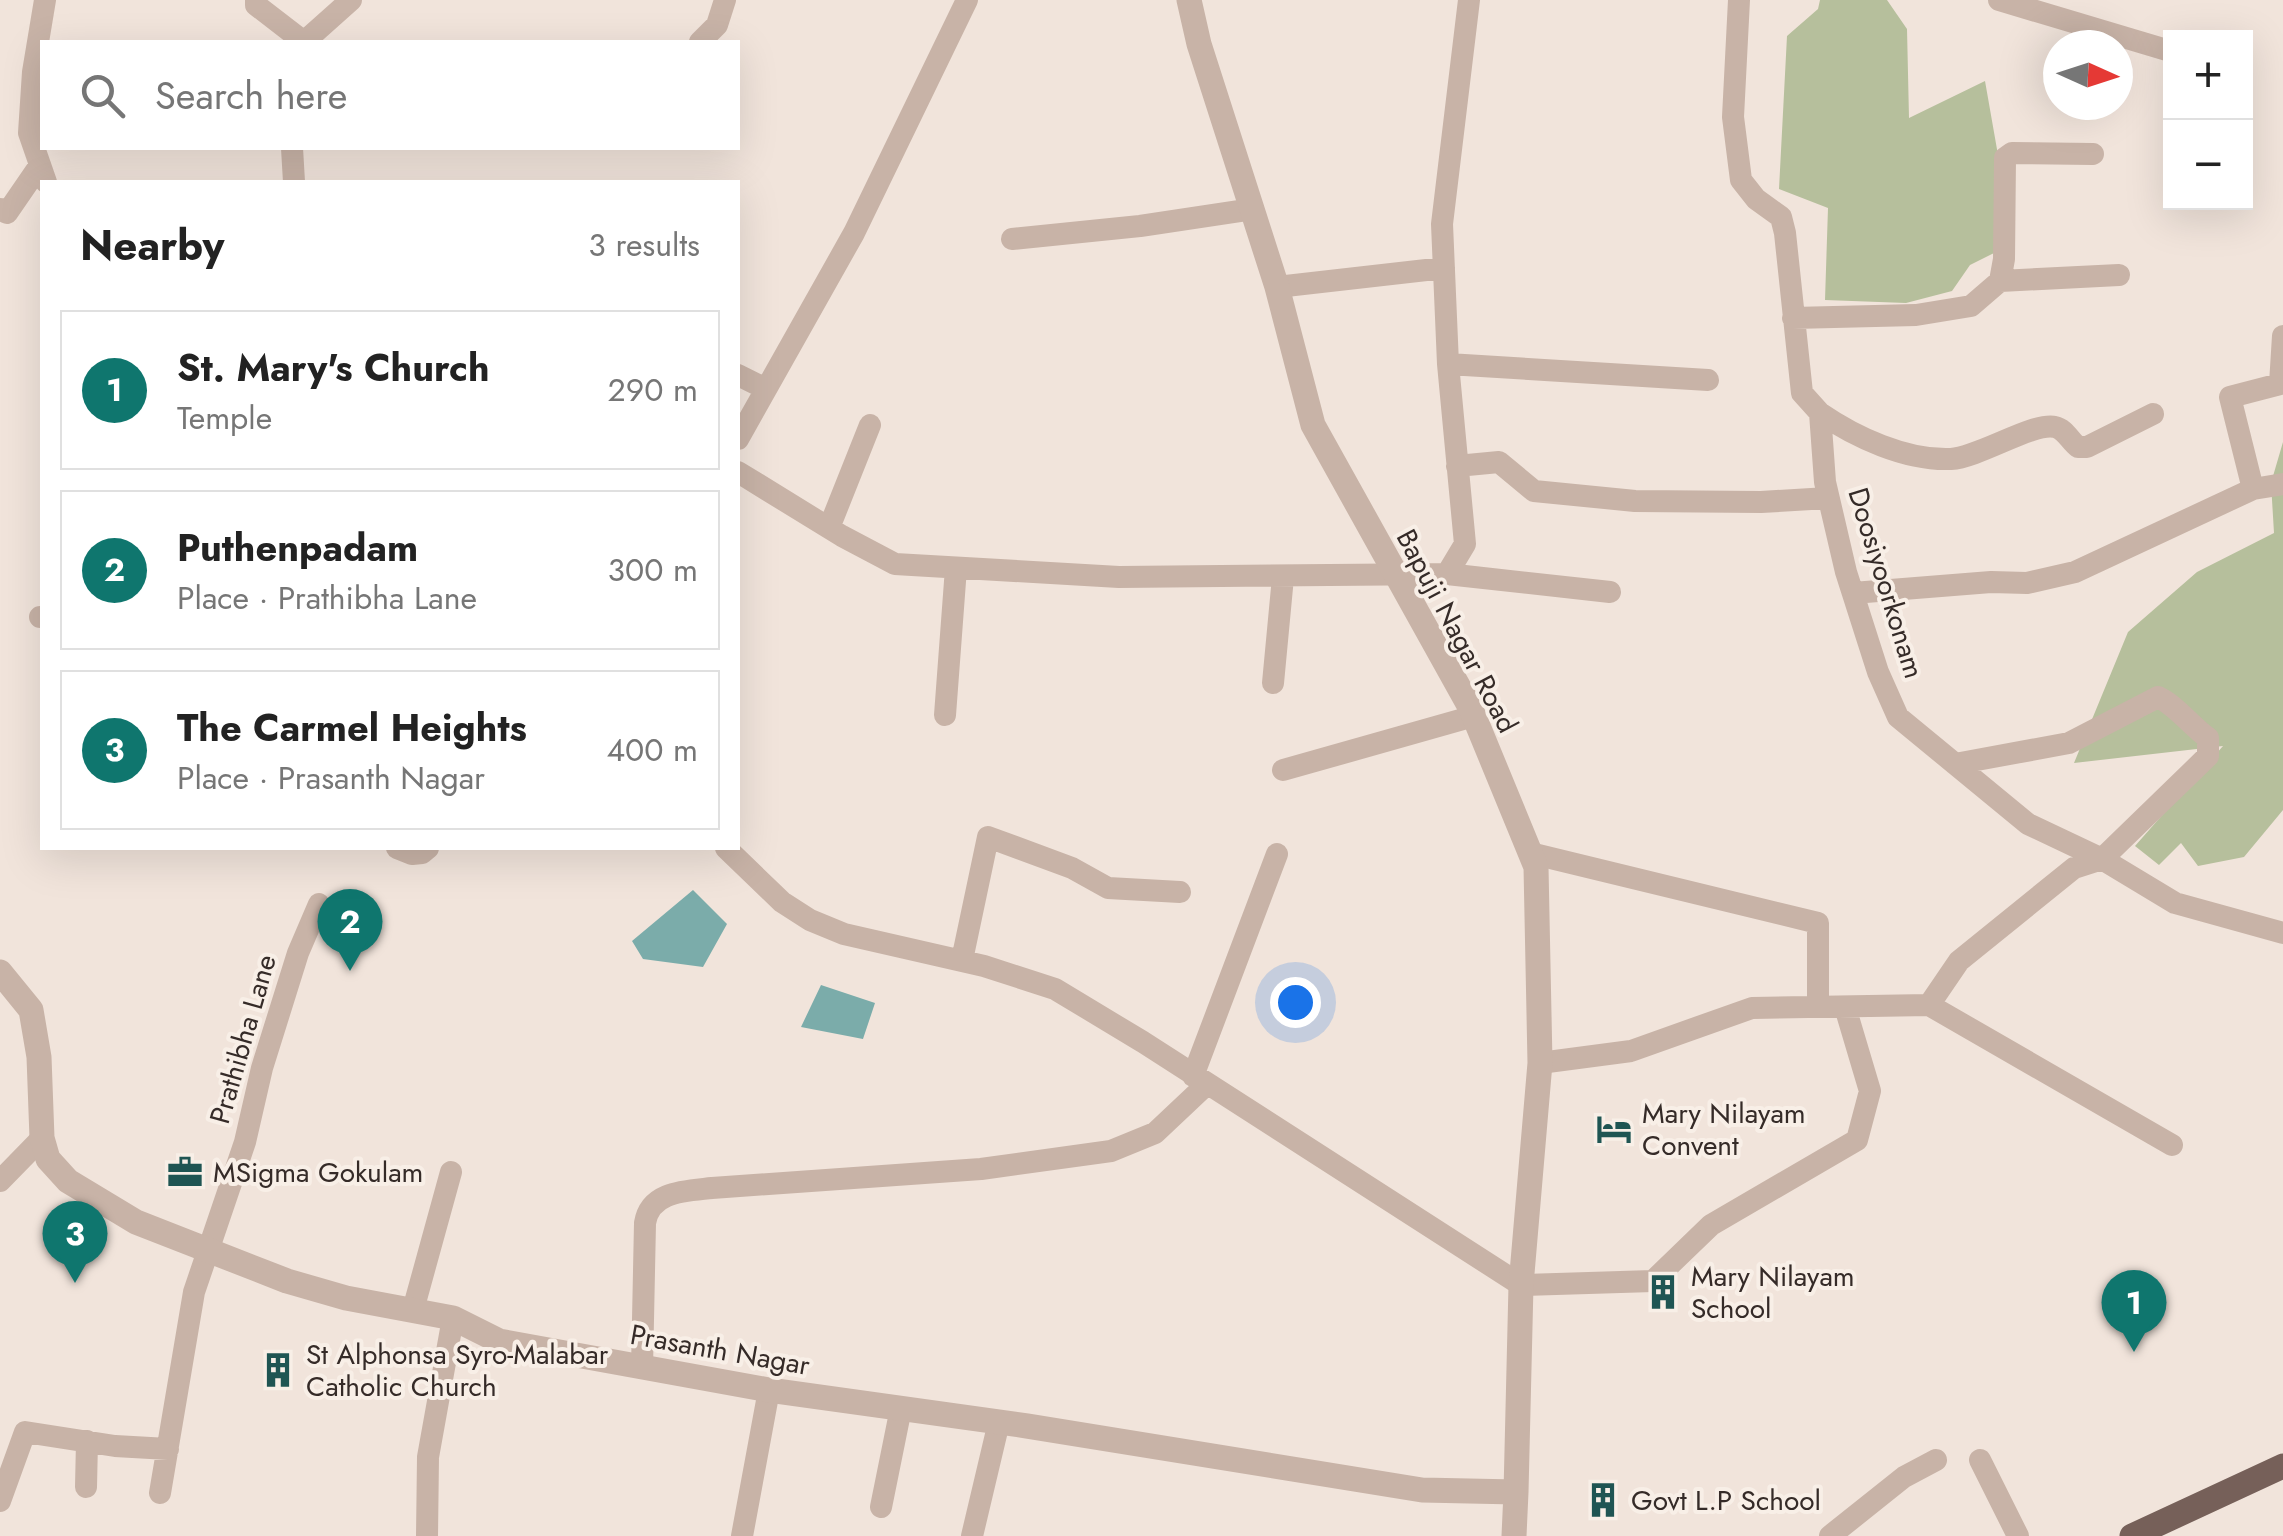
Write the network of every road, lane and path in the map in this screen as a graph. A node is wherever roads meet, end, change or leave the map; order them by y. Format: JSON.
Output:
{"nodes":[{"id":1,"x":45,"y":0,"type":"edge"},
{"id":2,"x":256,"y":0,"type":"edge"},
{"id":3,"x":350,"y":0,"type":"edge"},
{"id":4,"x":725,"y":0,"type":"edge"},
{"id":5,"x":967,"y":0,"type":"edge"},
{"id":6,"x":1189,"y":0,"type":"edge"},
{"id":7,"x":1469,"y":0,"type":"edge"},
{"id":8,"x":1739,"y":0,"type":"edge"},
{"id":9,"x":1999,"y":0,"type":"edge"},
{"id":10,"x":301,"y":40,"type":"edge"},
{"id":11,"x":306,"y":40,"type":"edge"},
{"id":12,"x":702,"y":40,"type":"edge"},
{"id":13,"x":2163,"y":49,"type":"edge"},
{"id":14,"x":292,"y":150,"type":"edge"},
{"id":15,"x":2094,"y":154,"type":"dead end"},
{"id":16,"x":43,"y":174,"type":"edge"},
{"id":17,"x":294,"y":180,"type":"edge"},
{"id":18,"x":1253,"y":208,"type":"junction"},
{"id":19,"x":0,"y":209,"type":"edge"},
{"id":20,"x":1012,"y":238,"type":"dead end"},
{"id":21,"x":1444,"y":268,"type":"junction"},
{"id":22,"x":2119,"y":275,"type":"dead end"},
{"id":23,"x":2000,"y":281,"type":"junction"},
{"id":24,"x":1277,"y":287,"type":"junction"},
{"id":25,"x":1793,"y":318,"type":"junction"},
{"id":26,"x":2283,"y":336,"type":"edge"},
{"id":27,"x":1448,"y":364,"type":"junction"},
{"id":28,"x":740,"y":377,"type":"edge"},
{"id":29,"x":1708,"y":380,"type":"dead end"},
{"id":30,"x":764,"y":388,"type":"junction"},
{"id":31,"x":1820,"y":413,"type":"junction"},
{"id":32,"x":2153,"y":414,"type":"dead end"},
{"id":33,"x":870,"y":425,"type":"dead end"},
{"id":34,"x":740,"y":435,"type":"edge"},
{"id":35,"x":1458,"y":466,"type":"junction"},
{"id":36,"x":740,"y":473,"type":"edge"},
{"id":37,"x":2283,"y":484,"type":"edge"},
{"id":38,"x":2254,"y":490,"type":"junction"},
{"id":39,"x":1828,"y":498,"type":"junction"},
{"id":40,"x":828,"y":528,"type":"junction"},
{"id":41,"x":956,"y":568,"type":"junction"},
{"id":42,"x":1446,"y":574,"type":"junction"},
{"id":43,"x":1283,"y":576,"type":"junction"},
{"id":44,"x":1395,"y":576,"type":"junction"},
{"id":45,"x":1610,"y":592,"type":"dead end"},
{"id":46,"x":1853,"y":594,"type":"junction"},
{"id":47,"x":1273,"y":682,"type":"dead end"},
{"id":48,"x":945,"y":714,"type":"dead end"},
{"id":49,"x":1474,"y":716,"type":"junction"},
{"id":50,"x":1955,"y":764,"type":"junction"},
{"id":51,"x":1283,"y":770,"type":"dead end"},
{"id":52,"x":402,"y":850,"type":"edge"},
{"id":53,"x":426,"y":850,"type":"edge"},
{"id":54,"x":728,"y":850,"type":"edge"},
{"id":55,"x":1530,"y":853,"type":"junction"},
{"id":56,"x":1278,"y":854,"type":"dead end"},
{"id":57,"x":2102,"y":860,"type":"junction"},
{"id":58,"x":1180,"y":892,"type":"dead end"},
{"id":59,"x":319,"y":904,"type":"dead end"},
{"id":60,"x":2283,"y":933,"type":"edge"},
{"id":61,"x":962,"y":960,"type":"junction"},
{"id":62,"x":0,"y":972,"type":"edge"},
{"id":63,"x":1929,"y":1005,"type":"junction"},
{"id":64,"x":1818,"y":1007,"type":"junction"},
{"id":65,"x":1845,"y":1007,"type":"junction"},
{"id":66,"x":1540,"y":1063,"type":"junction"},
{"id":67,"x":1200,"y":1080,"type":"junction"},
{"id":68,"x":42,"y":1138,"type":"junction"},
{"id":69,"x":2172,"y":1145,"type":"dead end"},
{"id":70,"x":451,"y":1172,"type":"dead end"},
{"id":71,"x":0,"y":1181,"type":"edge"},
{"id":72,"x":211,"y":1250,"type":"junction"},
{"id":73,"x":1521,"y":1285,"type":"junction"},
{"id":74,"x":414,"y":1310,"type":"junction"},
{"id":75,"x":453,"y":1318,"type":"junction"},
{"id":76,"x":642,"y":1368,"type":"junction"},
{"id":77,"x":769,"y":1390,"type":"junction"},
{"id":78,"x":901,"y":1408,"type":"junction"},
{"id":79,"x":999,"y":1422,"type":"junction"},
{"id":80,"x":87,"y":1441,"type":"junction"},
{"id":81,"x":168,"y":1449,"type":"junction"},
{"id":82,"x":1936,"y":1460,"type":"dead end"},
{"id":83,"x":1980,"y":1460,"type":"dead end"},
{"id":84,"x":2283,"y":1466,"type":"edge"},
{"id":85,"x":86,"y":1486,"type":"dead end"},
{"id":86,"x":160,"y":1492,"type":"dead end"},
{"id":87,"x":1516,"y":1492,"type":"junction"},
{"id":88,"x":0,"y":1500,"type":"edge"},
{"id":89,"x":881,"y":1506,"type":"dead end"},
{"id":90,"x":426,"y":1536,"type":"edge"},
{"id":91,"x":742,"y":1536,"type":"edge"},
{"id":92,"x":972,"y":1536,"type":"edge"},
{"id":93,"x":1514,"y":1536,"type":"edge"},
{"id":94,"x":1830,"y":1536,"type":"edge"},
{"id":95,"x":2018,"y":1536,"type":"edge"},
{"id":96,"x":2132,"y":1536,"type":"edge"}],
"edges":[{"from":1,"to":16,"type":"street"},
{"from":2,"to":10,"type":"street"},
{"from":3,"to":11,"type":"street"},
{"from":4,"to":12,"type":"street"},
{"from":5,"to":30,"type":"street"},
{"from":6,"to":18,"type":"street","name":"Bapuji Nagar Road"},
{"from":7,"to":21,"type":"street"},
{"from":8,"to":25,"type":"street","name":"Doosiyoorkonam"},
{"from":9,"to":13,"type":"street"},
{"from":14,"to":17,"type":"street"},
{"from":15,"to":23,"type":"street"},
{"from":16,"to":19,"type":"street"},
{"from":18,"to":20,"type":"street"},
{"from":18,"to":24,"type":"street","name":"Bapuji Nagar Road"},
{"from":21,"to":24,"type":"street"},
{"from":21,"to":27,"type":"street"},
{"from":22,"to":23,"type":"street"},
{"from":23,"to":25,"type":"street"},
{"from":24,"to":44,"type":"street","name":"Bapuji Nagar Road"},
{"from":25,"to":31,"type":"street","name":"Doosiyoorkonam"},
{"from":26,"to":38,"type":"street"},
{"from":27,"to":29,"type":"street"},
{"from":27,"to":35,"type":"street"},
{"from":28,"to":30,"type":"street"},
{"from":30,"to":34,"type":"street"},
{"from":31,"to":32,"type":"street"},
{"from":31,"to":39,"type":"street","name":"Doosiyoorkonam"},
{"from":33,"to":40,"type":"street"},
{"from":35,"to":39,"type":"street"},
{"from":35,"to":42,"type":"street"},
{"from":36,"to":40,"type":"street"},
{"from":37,"to":38,"type":"street"},
{"from":38,"to":46,"type":"street"},
{"from":39,"to":46,"type":"street","name":"Doosiyoorkonam"},
{"from":40,"to":41,"type":"street"},
{"from":41,"to":43,"type":"street"},
{"from":41,"to":48,"type":"street"},
{"from":42,"to":44,"type":"street"},
{"from":42,"to":45,"type":"street"},
{"from":43,"to":44,"type":"street"},
{"from":43,"to":47,"type":"street"},
{"from":44,"to":49,"type":"street","name":"Bapuji Nagar Road"},
{"from":46,"to":50,"type":"street","name":"Doosiyoorkonam"},
{"from":49,"to":51,"type":"street"},
{"from":49,"to":55,"type":"street","name":"Bapuji Nagar Road"},
{"from":50,"to":57,"type":"street","name":"Doosiyoorkonam"},
{"from":50,"to":57,"type":"street"},
{"from":52,"to":53,"type":"street"},
{"from":54,"to":61,"type":"street"},
{"from":55,"to":64,"type":"street"},
{"from":55,"to":66,"type":"street","name":"Bapuji Nagar Road"},
{"from":56,"to":67,"type":"street"},
{"from":57,"to":60,"type":"street","name":"Doosiyoorkonam"},
{"from":57,"to":63,"type":"street"},
{"from":58,"to":61,"type":"street"},
{"from":59,"to":72,"type":"street","name":"Prathibha Lane"},
{"from":61,"to":67,"type":"street"},
{"from":62,"to":68,"type":"street","name":"Prasanth Nagar"},
{"from":63,"to":65,"type":"street"},
{"from":63,"to":69,"type":"street"},
{"from":64,"to":65,"type":"street"},
{"from":64,"to":66,"type":"street"},
{"from":65,"to":73,"type":"street"},
{"from":66,"to":73,"type":"street","name":"Bapuji Nagar Road"},
{"from":67,"to":73,"type":"street"},
{"from":67,"to":76,"type":"street"},
{"from":68,"to":71,"type":"street"},
{"from":68,"to":72,"type":"street","name":"Prasanth Nagar"},
{"from":70,"to":74,"type":"street"},
{"from":72,"to":74,"type":"street","name":"Prasanth Nagar"},
{"from":72,"to":81,"type":"street","name":"Prathibha Lane"},
{"from":73,"to":87,"type":"street","name":"Bapuji Nagar Road"},
{"from":74,"to":75,"type":"street","name":"Prasanth Nagar"},
{"from":75,"to":76,"type":"street","name":"Prasanth Nagar"},
{"from":75,"to":90,"type":"street"},
{"from":76,"to":77,"type":"street","name":"Prasanth Nagar"},
{"from":77,"to":78,"type":"street","name":"Prasanth Nagar"},
{"from":77,"to":91,"type":"street"},
{"from":78,"to":79,"type":"street","name":"Prasanth Nagar"},
{"from":78,"to":89,"type":"street"},
{"from":79,"to":87,"type":"street","name":"Prasanth Nagar"},
{"from":79,"to":92,"type":"street"},
{"from":80,"to":81,"type":"street"},
{"from":80,"to":85,"type":"street"},
{"from":80,"to":88,"type":"street"},
{"from":81,"to":86,"type":"street","name":"Prathibha Lane"},
{"from":82,"to":94,"type":"street"},
{"from":83,"to":95,"type":"street"},
{"from":84,"to":96,"type":"main road"},
{"from":87,"to":93,"type":"street"}]}
